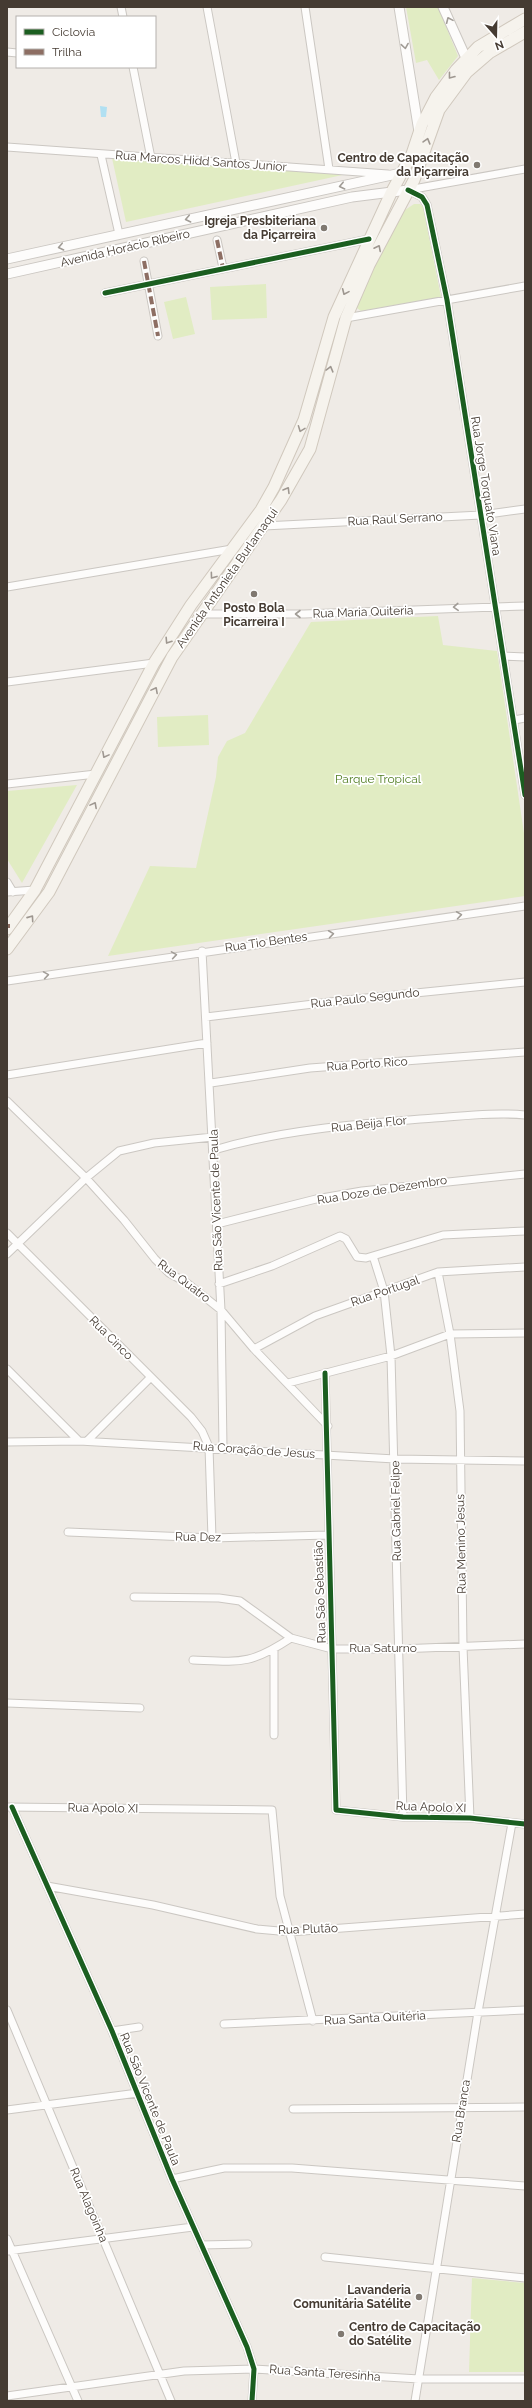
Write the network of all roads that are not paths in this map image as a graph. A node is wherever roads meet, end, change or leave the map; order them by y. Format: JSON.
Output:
{"nodes":[{"id":1,"x":207,"y":7,"type":"edge"},
{"id":2,"x":304,"y":7,"type":"edge"},
{"id":3,"x":399,"y":7,"type":"edge"},
{"id":4,"x":443,"y":7,"type":"edge"},
{"id":5,"x":525,"y":19,"type":"edge"},
{"id":6,"x":525,"y":32,"type":"edge"},
{"id":7,"x":466,"y":58,"type":"junction"},
{"id":8,"x":133,"y":68,"type":"edge"},
{"id":9,"x":414,"y":101,"type":"junction"},
{"id":10,"x":439,"y":110,"type":"junction"},
{"id":11,"x":428,"y":112,"type":"junction"},
{"id":12,"x":420,"y":134,"type":"junction"},
{"id":13,"x":7,"y":147,"type":"edge"},
{"id":14,"x":101,"y":155,"type":"junction"},
{"id":15,"x":150,"y":158,"type":"junction"},
{"id":16,"x":236,"y":163,"type":"junction"},
{"id":17,"x":330,"y":169,"type":"junction"},
{"id":18,"x":525,"y":169,"type":"edge"},
{"id":19,"x":398,"y":174,"type":"junction"},
{"id":20,"x":408,"y":190,"type":"junction"},
{"id":21,"x":391,"y":193,"type":"junction"},
{"id":22,"x":119,"y":234,"type":"junction"},
{"id":23,"x":369,"y":238,"type":"junction"},
{"id":24,"x":216,"y":240,"type":"dead end"},
{"id":25,"x":122,"y":248,"type":"junction"},
{"id":26,"x":7,"y":259,"type":"edge"},
{"id":27,"x":144,"y":261,"type":"dead end"},
{"id":28,"x":224,"y":268,"type":"junction"},
{"id":29,"x":7,"y":274,"type":"edge"},
{"id":30,"x":148,"y":284,"type":"junction"},
{"id":31,"x":525,"y":286,"type":"edge"},
{"id":32,"x":105,"y":293,"type":"dead end"},
{"id":33,"x":447,"y":300,"type":"junction"},
{"id":34,"x":346,"y":318,"type":"junction"},
{"id":35,"x":158,"y":336,"type":"dead end"},
{"id":36,"x":315,"y":382,"type":"junction"},
{"id":37,"x":326,"y":385,"type":"junction"},
{"id":38,"x":308,"y":405,"type":"junction"},
{"id":39,"x":320,"y":409,"type":"junction"},
{"id":40,"x":525,"y":509,"type":"edge"},
{"id":41,"x":481,"y":515,"type":"junction"},
{"id":42,"x":264,"y":526,"type":"junction"},
{"id":43,"x":232,"y":549,"type":"junction"},
{"id":44,"x":7,"y":588,"type":"edge"},
{"id":45,"x":200,"y":593,"type":"junction"},
{"id":46,"x":211,"y":599,"type":"junction"},
{"id":47,"x":495,"y":606,"type":"junction"},
{"id":48,"x":525,"y":606,"type":"edge"},
{"id":49,"x":189,"y":609,"type":"junction"},
{"id":50,"x":201,"y":614,"type":"junction"},
{"id":51,"x":504,"y":656,"type":"junction"},
{"id":52,"x":525,"y":658,"type":"edge"},
{"id":53,"x":154,"y":663,"type":"junction"},
{"id":54,"x":7,"y":682,"type":"edge"},
{"id":55,"x":525,"y":718,"type":"edge"},
{"id":56,"x":514,"y":720,"type":"junction"},
{"id":57,"x":96,"y":774,"type":"junction"},
{"id":58,"x":7,"y":784,"type":"edge"},
{"id":59,"x":525,"y":795,"type":"edge"},
{"id":60,"x":55,"y":851,"type":"junction"},
{"id":61,"x":67,"y":857,"type":"junction"},
{"id":62,"x":45,"y":870,"type":"junction"},
{"id":63,"x":58,"y":875,"type":"junction"},
{"id":64,"x":7,"y":882,"type":"edge"},
{"id":65,"x":35,"y":890,"type":"junction"},
{"id":66,"x":10,"y":892,"type":"edge"},
{"id":67,"x":525,"y":906,"type":"edge"},
{"id":68,"x":8,"y":927,"type":"edge"},
{"id":69,"x":7,"y":949,"type":"edge"},
{"id":70,"x":202,"y":951,"type":"junction"},
{"id":71,"x":7,"y":981,"type":"edge"},
{"id":72,"x":525,"y":982,"type":"edge"},
{"id":73,"x":206,"y":1017,"type":"junction"},
{"id":74,"x":207,"y":1043,"type":"junction"},
{"id":75,"x":525,"y":1052,"type":"edge"},
{"id":76,"x":7,"y":1075,"type":"edge"},
{"id":77,"x":211,"y":1083,"type":"junction"},
{"id":78,"x":7,"y":1100,"type":"edge"},
{"id":79,"x":525,"y":1115,"type":"edge"},
{"id":80,"x":213,"y":1136,"type":"junction"},
{"id":81,"x":214,"y":1150,"type":"junction"},
{"id":82,"x":525,"y":1174,"type":"edge"},
{"id":83,"x":86,"y":1178,"type":"junction"},
{"id":84,"x":217,"y":1224,"type":"junction"},
{"id":85,"x":525,"y":1231,"type":"edge"},
{"id":86,"x":7,"y":1233,"type":"edge"},
{"id":87,"x":18,"y":1243,"type":"junction"},
{"id":88,"x":7,"y":1254,"type":"edge"},
{"id":89,"x":373,"y":1256,"type":"junction"},
{"id":90,"x":525,"y":1267,"type":"edge"},
{"id":91,"x":438,"y":1272,"type":"junction"},
{"id":92,"x":219,"y":1284,"type":"junction"},
{"id":93,"x":384,"y":1291,"type":"junction"},
{"id":94,"x":221,"y":1310,"type":"junction"},
{"id":95,"x":525,"y":1332,"type":"edge"},
{"id":96,"x":450,"y":1334,"type":"junction"},
{"id":97,"x":254,"y":1350,"type":"junction"},
{"id":98,"x":391,"y":1356,"type":"junction"},
{"id":99,"x":7,"y":1369,"type":"edge"},
{"id":100,"x":325,"y":1373,"type":"junction"},
{"id":101,"x":150,"y":1378,"type":"junction"},
{"id":102,"x":288,"y":1383,"type":"junction"},
{"id":103,"x":328,"y":1426,"type":"junction"},
{"id":104,"x":83,"y":1441,"type":"junction"},
{"id":105,"x":7,"y":1442,"type":"edge"},
{"id":106,"x":209,"y":1447,"type":"junction"},
{"id":107,"x":223,"y":1448,"type":"junction"},
{"id":108,"x":327,"y":1455,"type":"junction"},
{"id":109,"x":395,"y":1459,"type":"junction"},
{"id":110,"x":460,"y":1459,"type":"junction"},
{"id":111,"x":525,"y":1461,"type":"edge"},
{"id":112,"x":68,"y":1532,"type":"dead end"},
{"id":113,"x":328,"y":1535,"type":"junction"},
{"id":114,"x":212,"y":1538,"type":"junction"},
{"id":115,"x":134,"y":1597,"type":"dead end"},
{"id":116,"x":291,"y":1638,"type":"junction"},
{"id":117,"x":525,"y":1644,"type":"edge"},
{"id":118,"x":463,"y":1647,"type":"junction"},
{"id":119,"x":274,"y":1649,"type":"junction"},
{"id":120,"x":332,"y":1649,"type":"junction"},
{"id":121,"x":399,"y":1649,"type":"junction"},
{"id":122,"x":193,"y":1660,"type":"dead end"},
{"id":123,"x":7,"y":1703,"type":"edge"},
{"id":124,"x":140,"y":1708,"type":"dead end"},
{"id":125,"x":274,"y":1735,"type":"dead end"},
{"id":126,"x":10,"y":1807,"type":"edge"},
{"id":127,"x":336,"y":1810,"type":"joint"},
{"id":128,"x":403,"y":1817,"type":"junction"},
{"id":129,"x":470,"y":1818,"type":"junction"},
{"id":130,"x":512,"y":1823,"type":"junction"},
{"id":131,"x":525,"y":1824,"type":"edge"},
{"id":132,"x":47,"y":1886,"type":"junction"},
{"id":133,"x":525,"y":1914,"type":"edge"},
{"id":134,"x":496,"y":1915,"type":"junction"},
{"id":135,"x":290,"y":1932,"type":"junction"},
{"id":136,"x":7,"y":2010,"type":"edge"},
{"id":137,"x":525,"y":2010,"type":"edge"},
{"id":138,"x":478,"y":2012,"type":"junction"},
{"id":139,"x":313,"y":2022,"type":"junction"},
{"id":140,"x":224,"y":2024,"type":"dead end"},
{"id":141,"x":138,"y":2027,"type":"dead end"},
{"id":142,"x":112,"y":2031,"type":"junction"},
{"id":143,"x":138,"y":2093,"type":"junction"},
{"id":144,"x":47,"y":2105,"type":"junction"},
{"id":145,"x":525,"y":2107,"type":"edge"},
{"id":146,"x":462,"y":2108,"type":"junction"},
{"id":147,"x":293,"y":2109,"type":"dead end"},
{"id":148,"x":7,"y":2110,"type":"edge"},
{"id":149,"x":172,"y":2179,"type":"junction"},
{"id":150,"x":450,"y":2179,"type":"junction"},
{"id":151,"x":525,"y":2186,"type":"edge"},
{"id":152,"x":193,"y":2227,"type":"junction"},
{"id":153,"x":103,"y":2238,"type":"junction"},
{"id":154,"x":7,"y":2239,"type":"edge"},
{"id":155,"x":248,"y":2244,"type":"dead end"},
{"id":156,"x":201,"y":2245,"type":"junction"},
{"id":157,"x":9,"y":2251,"type":"edge"},
{"id":158,"x":325,"y":2257,"type":"dead end"},
{"id":159,"x":437,"y":2269,"type":"junction"},
{"id":160,"x":525,"y":2278,"type":"edge"},
{"id":161,"x":254,"y":2369,"type":"junction"},
{"id":162,"x":160,"y":2373,"type":"junction"},
{"id":163,"x":419,"y":2379,"type":"junction"},
{"id":164,"x":525,"y":2379,"type":"edge"},
{"id":165,"x":71,"y":2386,"type":"junction"},
{"id":166,"x":7,"y":2396,"type":"edge"},
{"id":167,"x":78,"y":2401,"type":"edge"},
{"id":168,"x":171,"y":2401,"type":"edge"},
{"id":169,"x":252,"y":2401,"type":"edge"},
{"id":170,"x":415,"y":2401,"type":"edge"}],
"edges":[{"from":1,"to":16,"type":"street"},
{"from":2,"to":17,"type":"street"},
{"from":3,"to":9,"type":"street","one_way":true},
{"from":7,"to":4,"type":"street","one_way":true},
{"from":5,"to":7,"type":"main road","name":"Avenida Antonieta Burlamaqui"},
{"from":6,"to":10,"type":"main road","name":"Avenida Antonieta Burlamaqui"},
{"from":7,"to":11,"type":"main road","name":"Avenida Antonieta Burlamaqui","one_way":true},
{"from":8,"to":15,"type":"street"},
{"from":9,"to":11,"type":"street"},
{"from":9,"to":12,"type":"street"},
{"from":10,"to":11,"type":"street"},
{"from":20,"to":10,"type":"main road","name":"Avenida Antonieta Burlamaqui","one_way":true},
{"from":11,"to":12,"type":"main road","name":"Avenida Antonieta Burlamaqui"},
{"from":12,"to":19,"type":"main road","name":"Avenida Antonieta Burlamaqui"},
{"from":13,"to":14,"type":"street","name":"Rua Marcos Hidd Santos Junior"},
{"from":14,"to":15,"type":"street","name":"Rua Marcos Hidd Santos Junior"},
{"from":14,"to":22,"type":"street"},
{"from":15,"to":16,"type":"street","name":"Rua Marcos Hidd Santos Junior"},
{"from":16,"to":17,"type":"street","name":"Rua Marcos Hidd Santos Junior"},
{"from":17,"to":19,"type":"street","name":"Rua Marcos Hidd Santos Junior"},
{"from":18,"to":20,"type":"street"},
{"from":19,"to":21,"type":"main road","name":"Avenida Antonieta Burlamaqui"},
{"from":19,"to":22,"type":"street","name":"Avenida Horácio Ribeiro","one_way":true},
{"from":20,"to":21,"type":"street","name":"Avenida Horácio Ribeiro"},
{"from":20,"to":33,"type":"street","name":"Rua Jorge Torquato Viana"},
{"from":34,"to":20,"type":"main road","name":"Avenida Antonieta Burlamaqui","one_way":true},
{"from":21,"to":23,"type":"main road","name":"Avenida Antonieta Burlamaqui"},
{"from":21,"to":25,"type":"street","name":"Avenida Horácio Ribeiro"},
{"from":22,"to":25,"type":"street"},
{"from":22,"to":26,"type":"street","name":"Avenida Horácio Ribeiro","one_way":true},
{"from":23,"to":28,"type":"street"},
{"from":23,"to":36,"type":"main road","name":"Avenida Antonieta Burlamaqui","one_way":true},
{"from":24,"to":28,"type":"street"},
{"from":25,"to":29,"type":"street","name":"Avenida Horácio Ribeiro"},
{"from":27,"to":30,"type":"street"},
{"from":28,"to":30,"type":"street"},
{"from":30,"to":32,"type":"street"},
{"from":30,"to":35,"type":"street"},
{"from":31,"to":33,"type":"street"},
{"from":33,"to":34,"type":"street"},
{"from":33,"to":41,"type":"street","name":"Rua Jorge Torquato Viana"},
{"from":37,"to":34,"type":"main road","name":"Avenida Antonieta Burlamaqui","one_way":true},
{"from":36,"to":37,"type":"main road"},
{"from":36,"to":38,"type":"main road","name":"Avenida Antonieta Burlamaqui"},
{"from":37,"to":39,"type":"main road","name":"Avenida Antonieta Burlamaqui"},
{"from":38,"to":39,"type":"main road"},
{"from":38,"to":43,"type":"main road","name":"Avenida Antonieta Burlamaqui","one_way":true},
{"from":42,"to":39,"type":"main road","name":"Avenida Antonieta Burlamaqui","one_way":true},
{"from":40,"to":41,"type":"street","name":"Rua Raul Serrano"},
{"from":41,"to":42,"type":"street","name":"Rua Raul Serrano"},
{"from":41,"to":47,"type":"street","name":"Rua Jorge Torquato Viana"},
{"from":42,"to":46,"type":"main road","name":"Avenida Antonieta Burlamaqui"},
{"from":43,"to":44,"type":"street"},
{"from":43,"to":45,"type":"main road","name":"Avenida Antonieta Burlamaqui","one_way":true},
{"from":45,"to":46,"type":"main road"},
{"from":45,"to":49,"type":"main road","name":"Avenida Antonieta Burlamaqui"},
{"from":46,"to":50,"type":"main road","name":"Avenida Antonieta Burlamaqui"},
{"from":47,"to":48,"type":"street","name":"Rua Maria Quiteria"},
{"from":47,"to":50,"type":"street","name":"Rua Maria Quiteria","one_way":true},
{"from":47,"to":51,"type":"street","name":"Rua Jorge Torquato Viana"},
{"from":49,"to":50,"type":"main road"},
{"from":49,"to":53,"type":"main road","name":"Avenida Antonieta Burlamaqui","one_way":true},
{"from":61,"to":50,"type":"main road","name":"Avenida Antonieta Burlamaqui","one_way":true},
{"from":51,"to":52,"type":"street"},
{"from":51,"to":56,"type":"street","name":"Rua Jorge Torquato Viana"},
{"from":53,"to":54,"type":"street"},
{"from":53,"to":57,"type":"main road","name":"Avenida Antonieta Burlamaqui","one_way":true},
{"from":55,"to":56,"type":"street"},
{"from":56,"to":59,"type":"street","name":"Rua Jorge Torquato Viana"},
{"from":57,"to":58,"type":"street"},
{"from":57,"to":60,"type":"main road","name":"Avenida Antonieta Burlamaqui"},
{"from":60,"to":61,"type":"main road"},
{"from":60,"to":62,"type":"main road","name":"Avenida Antonieta Burlamaqui"},
{"from":61,"to":63,"type":"main road","name":"Avenida Antonieta Burlamaqui"},
{"from":62,"to":63,"type":"main road"},
{"from":62,"to":65,"type":"main road","name":"Avenida Antonieta Burlamaqui"},
{"from":69,"to":63,"type":"main road","name":"Avenida Antonieta Burlamaqui","one_way":true},
{"from":64,"to":66,"type":"street"},
{"from":65,"to":66,"type":"street"},
{"from":65,"to":68,"type":"main road","name":"Avenida Antonieta Burlamaqui"},
{"from":70,"to":67,"type":"street","name":"Rua Tio Bentes","one_way":true},
{"from":71,"to":70,"type":"street","name":"Rua Tio Bentes","one_way":true},
{"from":70,"to":73,"type":"street","name":"Rua São Vicente de Paula"},
{"from":72,"to":73,"type":"street","name":"Rua Paulo Segundo"},
{"from":73,"to":74,"type":"street","name":"Rua São Vicente de Paula"},
{"from":74,"to":76,"type":"street"},
{"from":74,"to":77,"type":"street","name":"Rua São Vicente de Paula"},
{"from":75,"to":77,"type":"street","name":"Rua Porto Rico"},
{"from":77,"to":80,"type":"street","name":"Rua São Vicente de Paula"},
{"from":78,"to":83,"type":"street","name":"Rua Quatro"},
{"from":79,"to":81,"type":"street","name":"Rua Beija Flor"},
{"from":80,"to":81,"type":"street","name":"Rua São Vicente de Paula"},
{"from":80,"to":83,"type":"street"},
{"from":81,"to":84,"type":"street","name":"Rua São Vicente de Paula"},
{"from":82,"to":84,"type":"street","name":"Rua Doze de Dezembro"},
{"from":83,"to":87,"type":"street"},
{"from":83,"to":94,"type":"street","name":"Rua Quatro"},
{"from":84,"to":92,"type":"street","name":"Rua São Vicente de Paula"},
{"from":85,"to":89,"type":"street"},
{"from":86,"to":87,"type":"street","name":"Rua Cinco"},
{"from":87,"to":88,"type":"street"},
{"from":87,"to":101,"type":"street","name":"Rua Cinco"},
{"from":89,"to":92,"type":"street"},
{"from":89,"to":93,"type":"street","name":"Rua Gabriel Felipe"},
{"from":90,"to":91,"type":"street","name":"Rua Portugal"},
{"from":91,"to":93,"type":"street","name":"Rua Portugal"},
{"from":91,"to":96,"type":"street","name":"Rua Menino Jesus"},
{"from":92,"to":94,"type":"street","name":"Rua São Vicente de Paula"},
{"from":93,"to":97,"type":"street","name":"Rua Portugal"},
{"from":93,"to":98,"type":"street","name":"Rua Gabriel Felipe"},
{"from":94,"to":97,"type":"street","name":"Rua Quatro"},
{"from":94,"to":107,"type":"street","name":"Rua São Vicente de Paula"},
{"from":95,"to":96,"type":"street"},
{"from":96,"to":98,"type":"street"},
{"from":96,"to":110,"type":"street","name":"Rua Menino Jesus"},
{"from":97,"to":102,"type":"street","name":"Rua Quatro"},
{"from":98,"to":100,"type":"street"},
{"from":98,"to":109,"type":"street","name":"Rua Gabriel Felipe"},
{"from":99,"to":104,"type":"street"},
{"from":100,"to":102,"type":"street"},
{"from":100,"to":103,"type":"street","name":"Rua São Sebastião"},
{"from":101,"to":104,"type":"street"},
{"from":101,"to":106,"type":"street","name":"Rua Cinco"},
{"from":102,"to":103,"type":"street","name":"Rua Quatro"},
{"from":103,"to":108,"type":"street","name":"Rua São Sebastião"},
{"from":104,"to":105,"type":"street","name":"Rua Coração de Jesus"},
{"from":104,"to":106,"type":"street","name":"Rua Coração de Jesus"},
{"from":106,"to":107,"type":"street","name":"Rua Coração de Jesus"},
{"from":106,"to":114,"type":"street"},
{"from":107,"to":108,"type":"street","name":"Rua Coração de Jesus"},
{"from":108,"to":109,"type":"street","name":"Rua Coração de Jesus"},
{"from":108,"to":113,"type":"street","name":"Rua São Sebastião"},
{"from":109,"to":110,"type":"street","name":"Rua Coração de Jesus"},
{"from":109,"to":121,"type":"street","name":"Rua Gabriel Felipe"},
{"from":110,"to":111,"type":"street","name":"Rua Coração de Jesus"},
{"from":110,"to":118,"type":"street","name":"Rua Menino Jesus"},
{"from":112,"to":114,"type":"street","name":"Rua Dez"},
{"from":113,"to":114,"type":"street","name":"Rua Dez"},
{"from":113,"to":120,"type":"street","name":"Rua São Sebastião"},
{"from":115,"to":116,"type":"street","name":"Rua Saturno"},
{"from":116,"to":119,"type":"street"},
{"from":116,"to":120,"type":"street","name":"Rua Saturno"},
{"from":117,"to":118,"type":"street","name":"Rua Saturno"},
{"from":118,"to":121,"type":"street","name":"Rua Saturno"},
{"from":118,"to":129,"type":"street","name":"Rua Menino Jesus"},
{"from":119,"to":122,"type":"street"},
{"from":119,"to":125,"type":"street"},
{"from":120,"to":121,"type":"street","name":"Rua Saturno"},
{"from":120,"to":127,"type":"street","name":"Rua São Sebastião"},
{"from":121,"to":128,"type":"street","name":"Rua Gabriel Felipe"},
{"from":123,"to":124,"type":"street"},
{"from":126,"to":132,"type":"street","name":"Rua São Vicente de Paula"},
{"from":126,"to":135,"type":"street","name":"Rua Apolo XI"},
{"from":127,"to":128,"type":"street","name":"Rua Apolo XI"},
{"from":128,"to":129,"type":"street","name":"Rua Apolo XI"},
{"from":129,"to":130,"type":"street","name":"Rua Apolo XI"},
{"from":130,"to":131,"type":"street","name":"Rua Apolo XI"},
{"from":130,"to":134,"type":"street","name":"Rua Branca"},
{"from":132,"to":135,"type":"street","name":"Rua Plutão"},
{"from":132,"to":142,"type":"street","name":"Rua São Vicente de Paula"},
{"from":133,"to":134,"type":"street","name":"Rua Plutão"},
{"from":134,"to":135,"type":"street","name":"Rua Plutão"},
{"from":134,"to":138,"type":"street","name":"Rua Branca"},
{"from":135,"to":139,"type":"street"},
{"from":136,"to":144,"type":"street","name":"Rua Alagoinha"},
{"from":137,"to":138,"type":"street","name":"Rua Santa Quitéria"},
{"from":138,"to":139,"type":"street","name":"Rua Santa Quitéria"},
{"from":138,"to":146,"type":"street","name":"Rua Branca"},
{"from":139,"to":140,"type":"street","name":"Rua Santa Quitéria"},
{"from":141,"to":142,"type":"street"},
{"from":142,"to":143,"type":"street","name":"Rua São Vicente de Paula"},
{"from":143,"to":144,"type":"street"},
{"from":143,"to":149,"type":"street","name":"Rua São Vicente de Paula"},
{"from":144,"to":148,"type":"street"},
{"from":144,"to":153,"type":"street","name":"Rua Alagoinha"},
{"from":145,"to":146,"type":"street"},
{"from":146,"to":147,"type":"street"},
{"from":146,"to":150,"type":"street","name":"Rua Branca"},
{"from":149,"to":150,"type":"street"},
{"from":149,"to":152,"type":"street","name":"Rua São Vicente de Paula"},
{"from":150,"to":151,"type":"street"},
{"from":150,"to":159,"type":"street","name":"Rua Branca"},
{"from":152,"to":153,"type":"street"},
{"from":152,"to":156,"type":"street","name":"Rua São Vicente de Paula"},
{"from":153,"to":157,"type":"street"},
{"from":153,"to":162,"type":"street","name":"Rua Alagoinha"},
{"from":154,"to":157,"type":"street"},
{"from":155,"to":156,"type":"street"},
{"from":156,"to":161,"type":"street","name":"Rua São Vicente de Paula"},
{"from":157,"to":165,"type":"street"},
{"from":158,"to":159,"type":"street"},
{"from":159,"to":160,"type":"street"},
{"from":159,"to":163,"type":"street","name":"Rua Branca"},
{"from":161,"to":162,"type":"street","name":"Rua Santa Teresinha"},
{"from":161,"to":163,"type":"street","name":"Rua Santa Teresinha"},
{"from":161,"to":169,"type":"street","name":"Rua São Vicente de Paula"},
{"from":162,"to":165,"type":"street","name":"Rua Santa Teresinha"},
{"from":162,"to":168,"type":"street","name":"Rua Alagoinha"},
{"from":163,"to":164,"type":"street","name":"Rua Santa Teresinha"},
{"from":163,"to":170,"type":"street","name":"Rua Branca"},
{"from":165,"to":166,"type":"street","name":"Rua Santa Teresinha"},
{"from":165,"to":167,"type":"street"}]}
